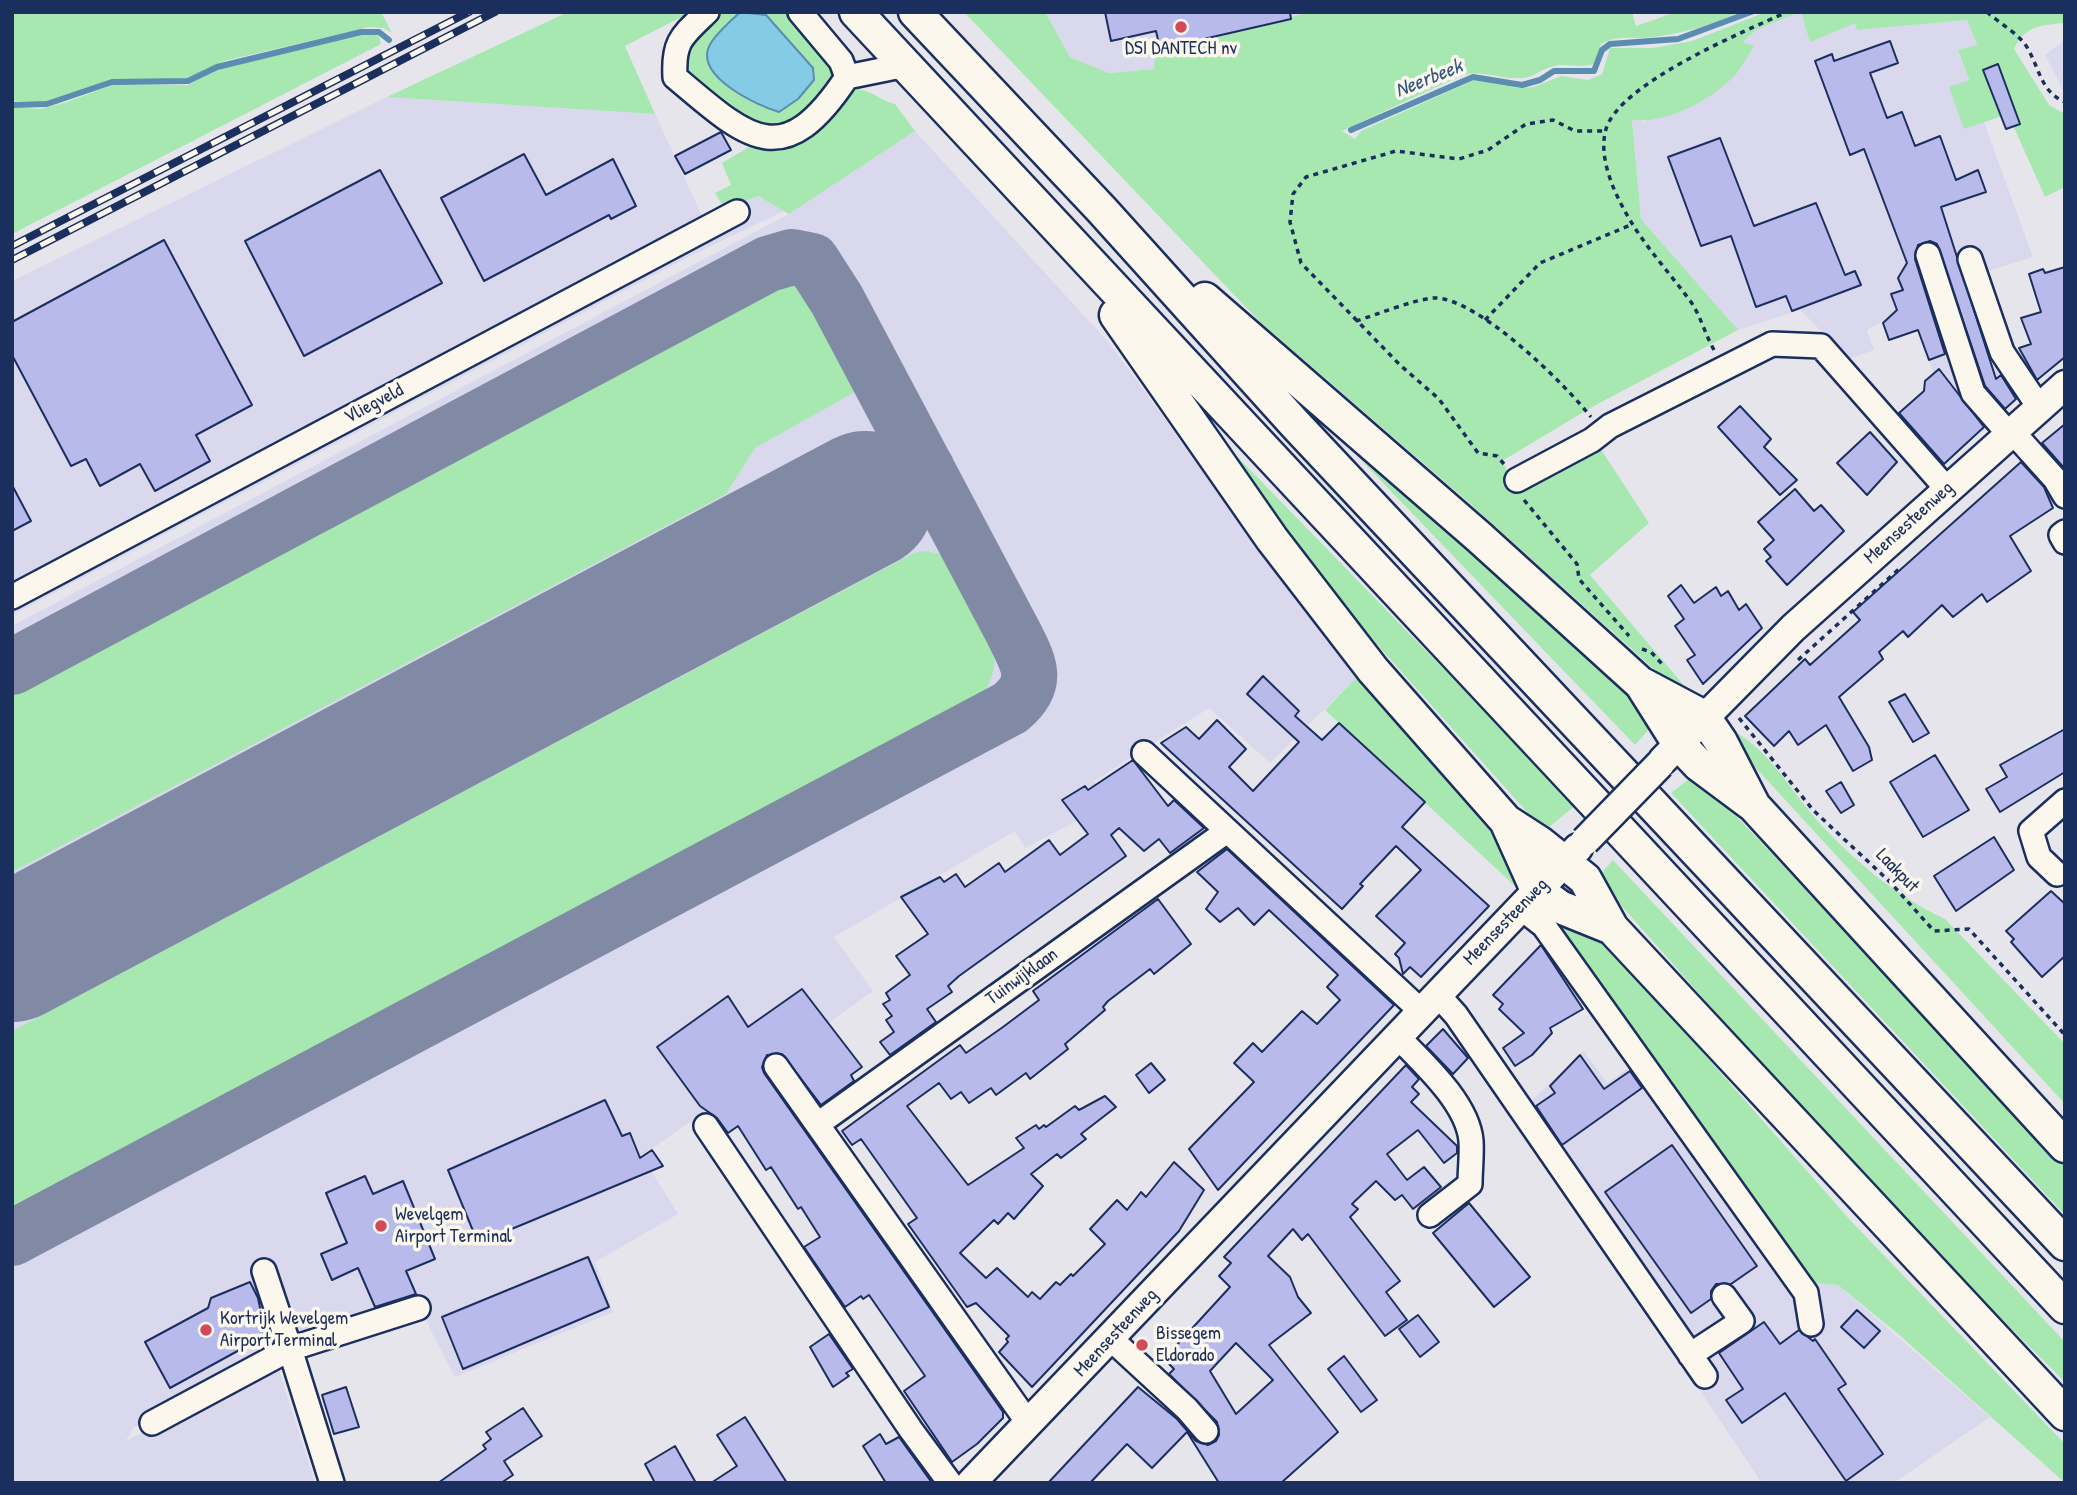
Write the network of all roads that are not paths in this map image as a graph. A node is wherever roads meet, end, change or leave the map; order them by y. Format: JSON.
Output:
{"nodes":[{"id":1,"x":707,"y":12,"type":"edge"},
{"id":2,"x":800,"y":12,"type":"edge"},
{"id":3,"x":856,"y":12,"type":"edge"},
{"id":4,"x":915,"y":12,"type":"edge"},
{"id":5,"x":906,"y":65,"type":"junction"},
{"id":6,"x":847,"y":78,"type":"junction"},
{"id":7,"x":1101,"y":209,"type":"junction"},
{"id":8,"x":737,"y":212,"type":"dead end"},
{"id":9,"x":1055,"y":225,"type":"junction"},
{"id":10,"x":1928,"y":255,"type":"dead end"},
{"id":11,"x":1970,"y":259,"type":"dead end"},
{"id":12,"x":2065,"y":384,"type":"edge"},
{"id":13,"x":2039,"y":407,"type":"junction"},
{"id":14,"x":2009,"y":432,"type":"junction"},
{"id":15,"x":1517,"y":480,"type":"road end"},
{"id":16,"x":1947,"y":489,"type":"junction"},
{"id":17,"x":2065,"y":496,"type":"edge"},
{"id":18,"x":2065,"y":532,"type":"edge"},
{"id":19,"x":2065,"y":542,"type":"edge"},
{"id":20,"x":12,"y":597,"type":"edge"},
{"id":21,"x":1640,"y":683,"type":"junction"},
{"id":22,"x":1713,"y":708,"type":"junction"},
{"id":23,"x":1144,"y":753,"type":"dead end"},
{"id":24,"x":1669,"y":754,"type":"junction"},
{"id":25,"x":2065,"y":801,"type":"edge"},
{"id":26,"x":1754,"y":806,"type":"junction"},
{"id":27,"x":1506,"y":821,"type":"junction"},
{"id":28,"x":1227,"y":831,"type":"junction"},
{"id":29,"x":1575,"y":851,"type":"junction"},
{"id":30,"x":2057,"y":874,"type":"dead end"},
{"id":31,"x":1528,"y":898,"type":"junction"},
{"id":32,"x":1612,"y":928,"type":"junction"},
{"id":33,"x":1429,"y":1002,"type":"junction"},
{"id":34,"x":1397,"y":1036,"type":"junction"},
{"id":35,"x":776,"y":1066,"type":"dead end"},
{"id":36,"x":818,"y":1124,"type":"junction"},
{"id":37,"x":706,"y":1126,"type":"dead end"},
{"id":38,"x":2065,"y":1146,"type":"edge"},
{"id":39,"x":1430,"y":1215,"type":"dead end"},
{"id":40,"x":2065,"y":1244,"type":"edge"},
{"id":41,"x":264,"y":1271,"type":"dead end"},
{"id":42,"x":1724,"y":1296,"type":"dead end"},
{"id":43,"x":2065,"y":1307,"type":"edge"},
{"id":44,"x":418,"y":1308,"type":"dead end"},
{"id":45,"x":1811,"y":1324,"type":"dead end"},
{"id":46,"x":1111,"y":1339,"type":"junction"},
{"id":47,"x":290,"y":1349,"type":"junction"},
{"id":48,"x":1690,"y":1355,"type":"junction"},
{"id":49,"x":1704,"y":1376,"type":"dead end"},
{"id":50,"x":2065,"y":1414,"type":"edge"},
{"id":51,"x":152,"y":1423,"type":"dead end"},
{"id":52,"x":1029,"y":1424,"type":"junction"},
{"id":53,"x":1206,"y":1431,"type":"dead end"},
{"id":54,"x":332,"y":1483,"type":"edge"},
{"id":55,"x":950,"y":1483,"type":"edge"},
{"id":56,"x":971,"y":1483,"type":"edge"}],
"edges":[{"from":1,"to":6,"type":"street"},
{"from":2,"to":6,"type":"street"},
{"from":3,"to":5,"type":"highway"},
{"from":4,"to":7,"type":"highway"},
{"from":5,"to":6,"type":"street"},
{"from":5,"to":9,"type":"highway"},
{"from":7,"to":21,"type":"highway"},
{"from":7,"to":40,"type":"highway"},
{"from":8,"to":20,"type":"street","name":"Vliegveld"},
{"from":9,"to":27,"type":"highway"},
{"from":9,"to":43,"type":"highway"},
{"from":10,"to":14,"type":"street"},
{"from":11,"to":13,"type":"street"},
{"from":12,"to":13,"type":"main road","name":"Meensesteenweg"},
{"from":13,"to":14,"type":"main road","name":"Meensesteenweg"},
{"from":14,"to":16,"type":"main road","name":"Meensesteenweg"},
{"from":14,"to":17,"type":"street"},
{"from":15,"to":16,"type":"street"},
{"from":16,"to":22,"type":"main road","name":"Meensesteenweg"},
{"from":18,"to":19,"type":"street"},
{"from":21,"to":22,"type":"highway"},
{"from":21,"to":24,"type":"highway"},
{"from":22,"to":24,"type":"main road","name":"Meensesteenweg"},
{"from":22,"to":26,"type":"highway"},
{"from":23,"to":28,"type":"street"},
{"from":24,"to":26,"type":"highway"},
{"from":24,"to":29,"type":"main road","name":"Meensesteenweg","bridge":true},
{"from":25,"to":30,"type":"street"},
{"from":26,"to":38,"type":"highway"},
{"from":27,"to":29,"type":"highway"},
{"from":27,"to":31,"type":"highway"},
{"from":28,"to":33,"type":"street"},
{"from":28,"to":36,"type":"street","name":"Tuinwijklaan"},
{"from":29,"to":31,"type":"main road","name":"Meensesteenweg"},
{"from":29,"to":32,"type":"highway"},
{"from":31,"to":32,"type":"highway"},
{"from":31,"to":33,"type":"main road","name":"Meensesteenweg"},
{"from":31,"to":45,"type":"street"},
{"from":32,"to":50,"type":"highway"},
{"from":33,"to":34,"type":"main road","name":"Meensesteenweg"},
{"from":33,"to":48,"type":"street"},
{"from":34,"to":39,"type":"street"},
{"from":34,"to":46,"type":"main road","name":"Meensesteenweg"},
{"from":35,"to":36,"type":"street"},
{"from":36,"to":52,"type":"street"},
{"from":37,"to":55,"type":"street"},
{"from":41,"to":47,"type":"street"},
{"from":42,"to":48,"type":"street"},
{"from":44,"to":47,"type":"street"},
{"from":46,"to":52,"type":"main road","name":"Meensesteenweg"},
{"from":46,"to":53,"type":"street"},
{"from":47,"to":51,"type":"street"},
{"from":47,"to":54,"type":"street"},
{"from":48,"to":49,"type":"street"},
{"from":52,"to":56,"type":"main road","name":"Meensesteenweg"}]}
